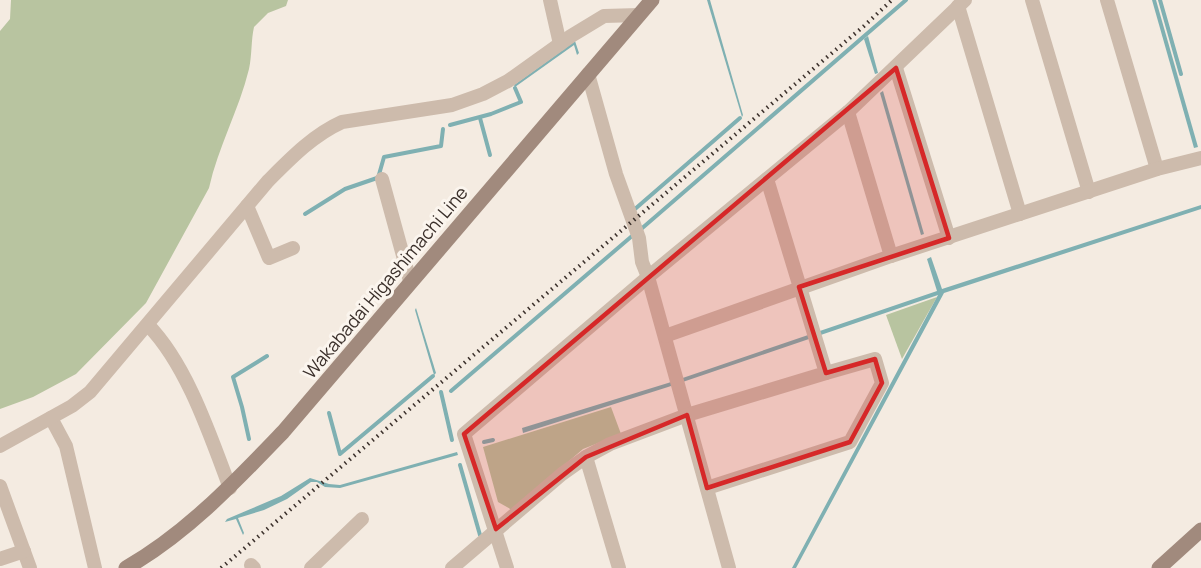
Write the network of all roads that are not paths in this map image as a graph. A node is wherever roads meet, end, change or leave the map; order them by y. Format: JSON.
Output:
{"nodes":[{"id":1,"x":550,"y":0,"type":"edge"},
{"id":2,"x":652,"y":0,"type":"edge"},
{"id":3,"x":1032,"y":0,"type":"edge"},
{"id":4,"x":1107,"y":0,"type":"edge"},
{"id":5,"x":961,"y":3,"type":"edge"},
{"id":6,"x":639,"y":15,"type":"junction"},
{"id":7,"x":560,"y":44,"type":"junction"},
{"id":8,"x":896,"y":68,"type":"junction"},
{"id":9,"x":588,"y":74,"type":"junction"},
{"id":10,"x":848,"y":112,"type":"junction"},
{"id":11,"x":1201,"y":158,"type":"edge"},
{"id":12,"x":1157,"y":170,"type":"junction"},
{"id":13,"x":382,"y":179,"type":"dead end"},
{"id":14,"x":767,"y":179,"type":"junction"},
{"id":15,"x":1089,"y":192,"type":"junction"},
{"id":16,"x":247,"y":206,"type":"junction"},
{"id":17,"x":1020,"y":214,"type":"junction"},
{"id":18,"x":949,"y":238,"type":"junction"},
{"id":19,"x":293,"y":248,"type":"dead end"},
{"id":20,"x":891,"y":256,"type":"junction"},
{"id":21,"x":648,"y":278,"type":"junction"},
{"id":22,"x":410,"y":281,"type":"junction"},
{"id":23,"x":799,"y":287,"type":"junction"},
{"id":24,"x":148,"y":325,"type":"junction"},
{"id":25,"x":665,"y":336,"type":"junction"},
{"id":26,"x":826,"y":373,"type":"junction"},
{"id":27,"x":687,"y":414,"type":"junction"},
{"id":28,"x":51,"y":418,"type":"junction"},
{"id":29,"x":0,"y":446,"type":"edge"},
{"id":30,"x":586,"y":457,"type":"junction"},
{"id":31,"x":0,"y":486,"type":"edge"},
{"id":32,"x":230,"y":488,"type":"junction"},
{"id":33,"x":707,"y":488,"type":"junction"},
{"id":34,"x":362,"y":519,"type":"dead end"},
{"id":35,"x":496,"y":529,"type":"junction"},
{"id":36,"x":1201,"y":530,"type":"edge"},
{"id":37,"x":24,"y":551,"type":"junction"},
{"id":38,"x":0,"y":559,"type":"edge"},
{"id":39,"x":30,"y":568,"type":"edge"},
{"id":40,"x":95,"y":568,"type":"edge"},
{"id":41,"x":126,"y":568,"type":"edge"},
{"id":42,"x":311,"y":568,"type":"edge"},
{"id":43,"x":452,"y":568,"type":"edge"},
{"id":44,"x":507,"y":568,"type":"edge"},
{"id":45,"x":619,"y":568,"type":"edge"},
{"id":46,"x":729,"y":568,"type":"edge"},
{"id":47,"x":1159,"y":568,"type":"edge"}],
"edges":[{"from":1,"to":7,"type":"street"},
{"from":2,"to":6,"type":"main road","name":"Wakabadai Higashimachi Line"},
{"from":3,"to":15,"type":"street"},
{"from":4,"to":12,"type":"street"},
{"from":5,"to":8,"type":"street"},
{"from":5,"to":17,"type":"street"},
{"from":6,"to":7,"type":"street"},
{"from":6,"to":9,"type":"main road","name":"Wakabadai Higashimachi Line"},
{"from":7,"to":16,"type":"street"},
{"from":8,"to":10,"type":"street"},
{"from":8,"to":18,"type":"street"},
{"from":9,"to":21,"type":"street"},
{"from":9,"to":22,"type":"main road","name":"Wakabadai Higashimachi Line"},
{"from":10,"to":14,"type":"street"},
{"from":10,"to":20,"type":"street"},
{"from":11,"to":12,"type":"street"},
{"from":12,"to":15,"type":"street"},
{"from":13,"to":22,"type":"street"},
{"from":14,"to":21,"type":"street"},
{"from":14,"to":23,"type":"street"},
{"from":15,"to":17,"type":"street"},
{"from":16,"to":19,"type":"street"},
{"from":16,"to":24,"type":"street"},
{"from":17,"to":18,"type":"street"},
{"from":18,"to":20,"type":"street"},
{"from":20,"to":23,"type":"street"},
{"from":21,"to":25,"type":"street"},
{"from":21,"to":35,"type":"street"},
{"from":22,"to":32,"type":"main road","name":"Wakabadai Higashimachi Line"},
{"from":23,"to":25,"type":"street"},
{"from":23,"to":26,"type":"street"},
{"from":24,"to":28,"type":"street"},
{"from":24,"to":32,"type":"street"},
{"from":25,"to":27,"type":"street"},
{"from":26,"to":27,"type":"street"},
{"from":26,"to":33,"type":"street"},
{"from":27,"to":30,"type":"street"},
{"from":27,"to":33,"type":"street"},
{"from":28,"to":29,"type":"street"},
{"from":28,"to":40,"type":"street"},
{"from":30,"to":35,"type":"street"},
{"from":30,"to":45,"type":"street"},
{"from":31,"to":37,"type":"street"},
{"from":32,"to":41,"type":"main road","name":"Wakabadai Higashimachi Line"},
{"from":33,"to":46,"type":"street"},
{"from":34,"to":42,"type":"street"},
{"from":35,"to":43,"type":"street"},
{"from":35,"to":44,"type":"street"},
{"from":36,"to":47,"type":"main road"},
{"from":37,"to":38,"type":"street"},
{"from":37,"to":39,"type":"street"}]}
